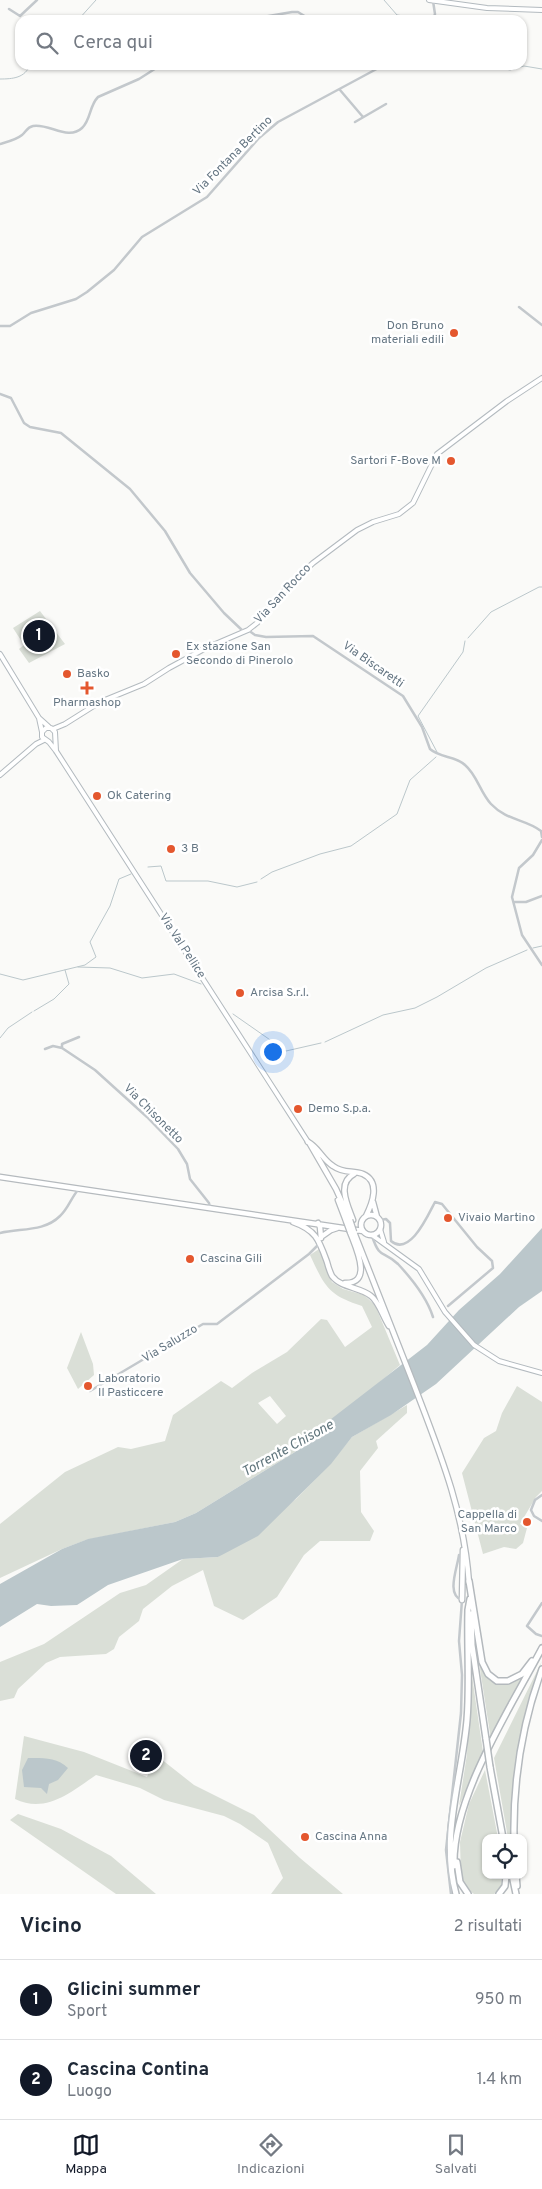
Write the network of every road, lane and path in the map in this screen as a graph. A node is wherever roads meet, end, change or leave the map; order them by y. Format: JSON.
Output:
{"nodes":[{"id":1,"x":37,"y":0,"type":"edge"},
{"id":2,"x":431,"y":0,"type":"edge"},
{"id":3,"x":9,"y":9,"type":"dead end"},
{"id":4,"x":542,"y":10,"type":"edge"},
{"id":5,"x":18,"y":15,"type":"edge"},
{"id":6,"x":21,"y":15,"type":"edge"},
{"id":7,"x":275,"y":15,"type":"edge"},
{"id":8,"x":303,"y":15,"type":"edge"},
{"id":9,"x":433,"y":15,"type":"edge"},
{"id":10,"x":153,"y":70,"type":"edge"},
{"id":11,"x":375,"y":70,"type":"edge"},
{"id":12,"x":340,"y":90,"type":"junction"},
{"id":13,"x":386,"y":104,"type":"dead end"},
{"id":14,"x":363,"y":117,"type":"junction"},
{"id":15,"x":355,"y":122,"type":"dead end"},
{"id":16,"x":0,"y":144,"type":"edge"},
{"id":17,"x":519,"y":307,"type":"dead end"},
{"id":18,"x":0,"y":326,"type":"edge"},
{"id":19,"x":542,"y":326,"type":"edge"},
{"id":20,"x":542,"y":378,"type":"edge"},
{"id":21,"x":0,"y":394,"type":"edge"},
{"id":22,"x":246,"y":631,"type":"junction"},
{"id":23,"x":0,"y":654,"type":"edge"},
{"id":24,"x":39,"y":718,"type":"junction"},
{"id":25,"x":65,"y":724,"type":"junction"},
{"id":26,"x":51,"y":728,"type":"junction"},
{"id":27,"x":42,"y":733,"type":"junction"},
{"id":28,"x":55,"y":737,"type":"junction"},
{"id":29,"x":47,"y":741,"type":"junction"},
{"id":30,"x":36,"y":744,"type":"junction"},
{"id":31,"x":56,"y":751,"type":"junction"},
{"id":32,"x":0,"y":775,"type":"edge"},
{"id":33,"x":542,"y":838,"type":"edge"},
{"id":34,"x":542,"y":896,"type":"edge"},
{"id":35,"x":515,"y":902,"type":"junction"},
{"id":36,"x":542,"y":965,"type":"edge"},
{"id":37,"x":79,"y":1037,"type":"dead end"},
{"id":38,"x":62,"y":1048,"type":"junction"},
{"id":39,"x":45,"y":1049,"type":"dead end"},
{"id":40,"x":308,"y":1142,"type":"junction"},
{"id":41,"x":357,"y":1173,"type":"junction"},
{"id":42,"x":0,"y":1176,"type":"edge"},
{"id":43,"x":80,"y":1189,"type":"junction"},
{"id":44,"x":373,"y":1202,"type":"junction"},
{"id":45,"x":210,"y":1208,"type":"junction"},
{"id":46,"x":366,"y":1216,"type":"junction"},
{"id":47,"x":272,"y":1217,"type":"junction"},
{"id":48,"x":379,"y":1219,"type":"junction"},
{"id":49,"x":349,"y":1220,"type":"junction"},
{"id":50,"x":362,"y":1221,"type":"junction"},
{"id":51,"x":318,"y":1223,"type":"junction"},
{"id":52,"x":340,"y":1227,"type":"junction"},
{"id":53,"x":380,"y":1229,"type":"junction"},
{"id":54,"x":353,"y":1231,"type":"junction"},
{"id":55,"x":363,"y":1231,"type":"junction"},
{"id":56,"x":0,"y":1233,"type":"edge"},
{"id":57,"x":314,"y":1233,"type":"junction"},
{"id":58,"x":372,"y":1235,"type":"junction"},
{"id":59,"x":321,"y":1240,"type":"junction"},
{"id":60,"x":384,"y":1242,"type":"junction"},
{"id":61,"x":342,"y":1283,"type":"junction"},
{"id":62,"x":448,"y":1306,"type":"dead end"},
{"id":63,"x":433,"y":1317,"type":"dead end"},
{"id":64,"x":395,"y":1336,"type":"junction"},
{"id":65,"x":542,"y":1373,"type":"edge"},
{"id":66,"x":90,"y":1392,"type":"dead end"},
{"id":67,"x":542,"y":1495,"type":"edge"},
{"id":68,"x":542,"y":1521,"type":"edge"},
{"id":69,"x":464,"y":1536,"type":"junction"},
{"id":70,"x":459,"y":1556,"type":"dead end"},
{"id":71,"x":469,"y":1581,"type":"junction"},
{"id":72,"x":470,"y":1599,"type":"junction"},
{"id":73,"x":462,"y":1600,"type":"junction"},
{"id":74,"x":542,"y":1604,"type":"edge"},
{"id":75,"x":542,"y":1636,"type":"edge"},
{"id":76,"x":542,"y":1643,"type":"edge"},
{"id":77,"x":542,"y":1648,"type":"edge"},
{"id":78,"x":542,"y":1654,"type":"edge"},
{"id":79,"x":542,"y":1669,"type":"edge"},
{"id":80,"x":502,"y":1834,"type":"edge"},
{"id":81,"x":514,"y":1834,"type":"edge"},
{"id":82,"x":505,"y":1879,"type":"edge"},
{"id":83,"x":513,"y":1879,"type":"edge"},
{"id":84,"x":516,"y":1879,"type":"edge"},
{"id":85,"x":451,"y":1894,"type":"edge"},
{"id":86,"x":457,"y":1894,"type":"edge"},
{"id":87,"x":468,"y":1894,"type":"edge"},
{"id":88,"x":500,"y":1894,"type":"edge"},
{"id":89,"x":517,"y":1894,"type":"edge"}],
"edges":[{"from":1,"to":6,"type":"street"},
{"from":2,"to":4,"type":"street"},
{"from":2,"to":9,"type":"street"},
{"from":3,"to":5,"type":"street"},
{"from":7,"to":8,"type":"street"},
{"from":10,"to":16,"type":"street"},
{"from":11,"to":12,"type":"street","name":"Via Fontana Bertino"},
{"from":12,"to":14,"type":"street"},
{"from":12,"to":18,"type":"street","name":"Via Fontana Bertino"},
{"from":13,"to":14,"type":"street"},
{"from":14,"to":15,"type":"street"},
{"from":17,"to":19,"type":"street"},
{"from":20,"to":22,"type":"street","name":"Via San Rocco"},
{"from":21,"to":22,"type":"street"},
{"from":22,"to":25,"type":"street","name":"Via San Rocco"},
{"from":22,"to":33,"type":"street","name":"Via Biscaretti"},
{"from":23,"to":24,"type":"street"},
{"from":24,"to":26,"type":"street"},
{"from":24,"to":27,"type":"street","name":"Via Val Pellice"},
{"from":25,"to":26,"type":"street","name":"Via San Rocco"},
{"from":25,"to":28,"type":"street","name":"Via San Rocco"},
{"from":26,"to":27,"type":"street","name":"Via San Rocco"},
{"from":26,"to":28,"type":"street"},
{"from":27,"to":29,"type":"street","name":"Via Val Pellice"},
{"from":27,"to":30,"type":"street"},
{"from":28,"to":29,"type":"street","name":"Via San Rocco"},
{"from":28,"to":31,"type":"street"},
{"from":29,"to":30,"type":"street","name":"Via San Rocco"},
{"from":29,"to":31,"type":"street","name":"Via Val Pellice"},
{"from":30,"to":32,"type":"street"},
{"from":31,"to":40,"type":"street","name":"Via Val Pellice"},
{"from":33,"to":35,"type":"street","name":"Via Biscaretti"},
{"from":34,"to":35,"type":"street"},
{"from":35,"to":36,"type":"street","name":"Via Biscaretti"},
{"from":37,"to":38,"type":"street"},
{"from":38,"to":39,"type":"street"},
{"from":38,"to":45,"type":"street","name":"Via Chisonetto"},
{"from":40,"to":41,"type":"main road"},
{"from":40,"to":49,"type":"main road"},
{"from":41,"to":44,"type":"main road"},
{"from":41,"to":49,"type":"main road"},
{"from":42,"to":43,"type":"main road"},
{"from":43,"to":45,"type":"main road"},
{"from":43,"to":56,"type":"street"},
{"from":44,"to":46,"type":"main road"},
{"from":44,"to":48,"type":"main road"},
{"from":45,"to":47,"type":"main road"},
{"from":46,"to":48,"type":"main road"},
{"from":46,"to":50,"type":"main road"},
{"from":47,"to":51,"type":"main road"},
{"from":47,"to":57,"type":"main road"},
{"from":48,"to":53,"type":"main road"},
{"from":48,"to":62,"type":"street"},
{"from":49,"to":54,"type":"main road","bridge":true},
{"from":50,"to":54,"type":"main road"},
{"from":50,"to":55,"type":"main road"},
{"from":51,"to":52,"type":"main road"},
{"from":51,"to":57,"type":"main road"},
{"from":51,"to":59,"type":"main road"},
{"from":52,"to":54,"type":"main road"},
{"from":52,"to":59,"type":"main road"},
{"from":53,"to":58,"type":"main road"},
{"from":53,"to":60,"type":"street"},
{"from":54,"to":55,"type":"main road"},
{"from":54,"to":61,"type":"main road"},
{"from":54,"to":64,"type":"main road"},
{"from":55,"to":58,"type":"main road"},
{"from":57,"to":59,"type":"main road"},
{"from":58,"to":60,"type":"street"},
{"from":58,"to":63,"type":"street"},
{"from":59,"to":61,"type":"main road"},
{"from":59,"to":66,"type":"street","name":"Via Saluzzo"},
{"from":60,"to":65,"type":"street"},
{"from":61,"to":64,"type":"main road"},
{"from":64,"to":69,"type":"main road"},
{"from":67,"to":68,"type":"street"},
{"from":69,"to":71,"type":"main road"},
{"from":69,"to":73,"type":"main road"},
{"from":70,"to":73,"type":"street"},
{"from":71,"to":72,"type":"main road"},
{"from":71,"to":76,"type":"highway"},
{"from":72,"to":80,"type":"highway","bridge":true},
{"from":72,"to":86,"type":"highway"},
{"from":73,"to":85,"type":"street"},
{"from":74,"to":75,"type":"street"},
{"from":77,"to":86,"type":"highway"},
{"from":78,"to":87,"type":"highway"},
{"from":79,"to":81,"type":"highway"},
{"from":82,"to":88,"type":"highway"},
{"from":83,"to":89,"type":"highway"},
{"from":84,"to":89,"type":"highway"}]}
